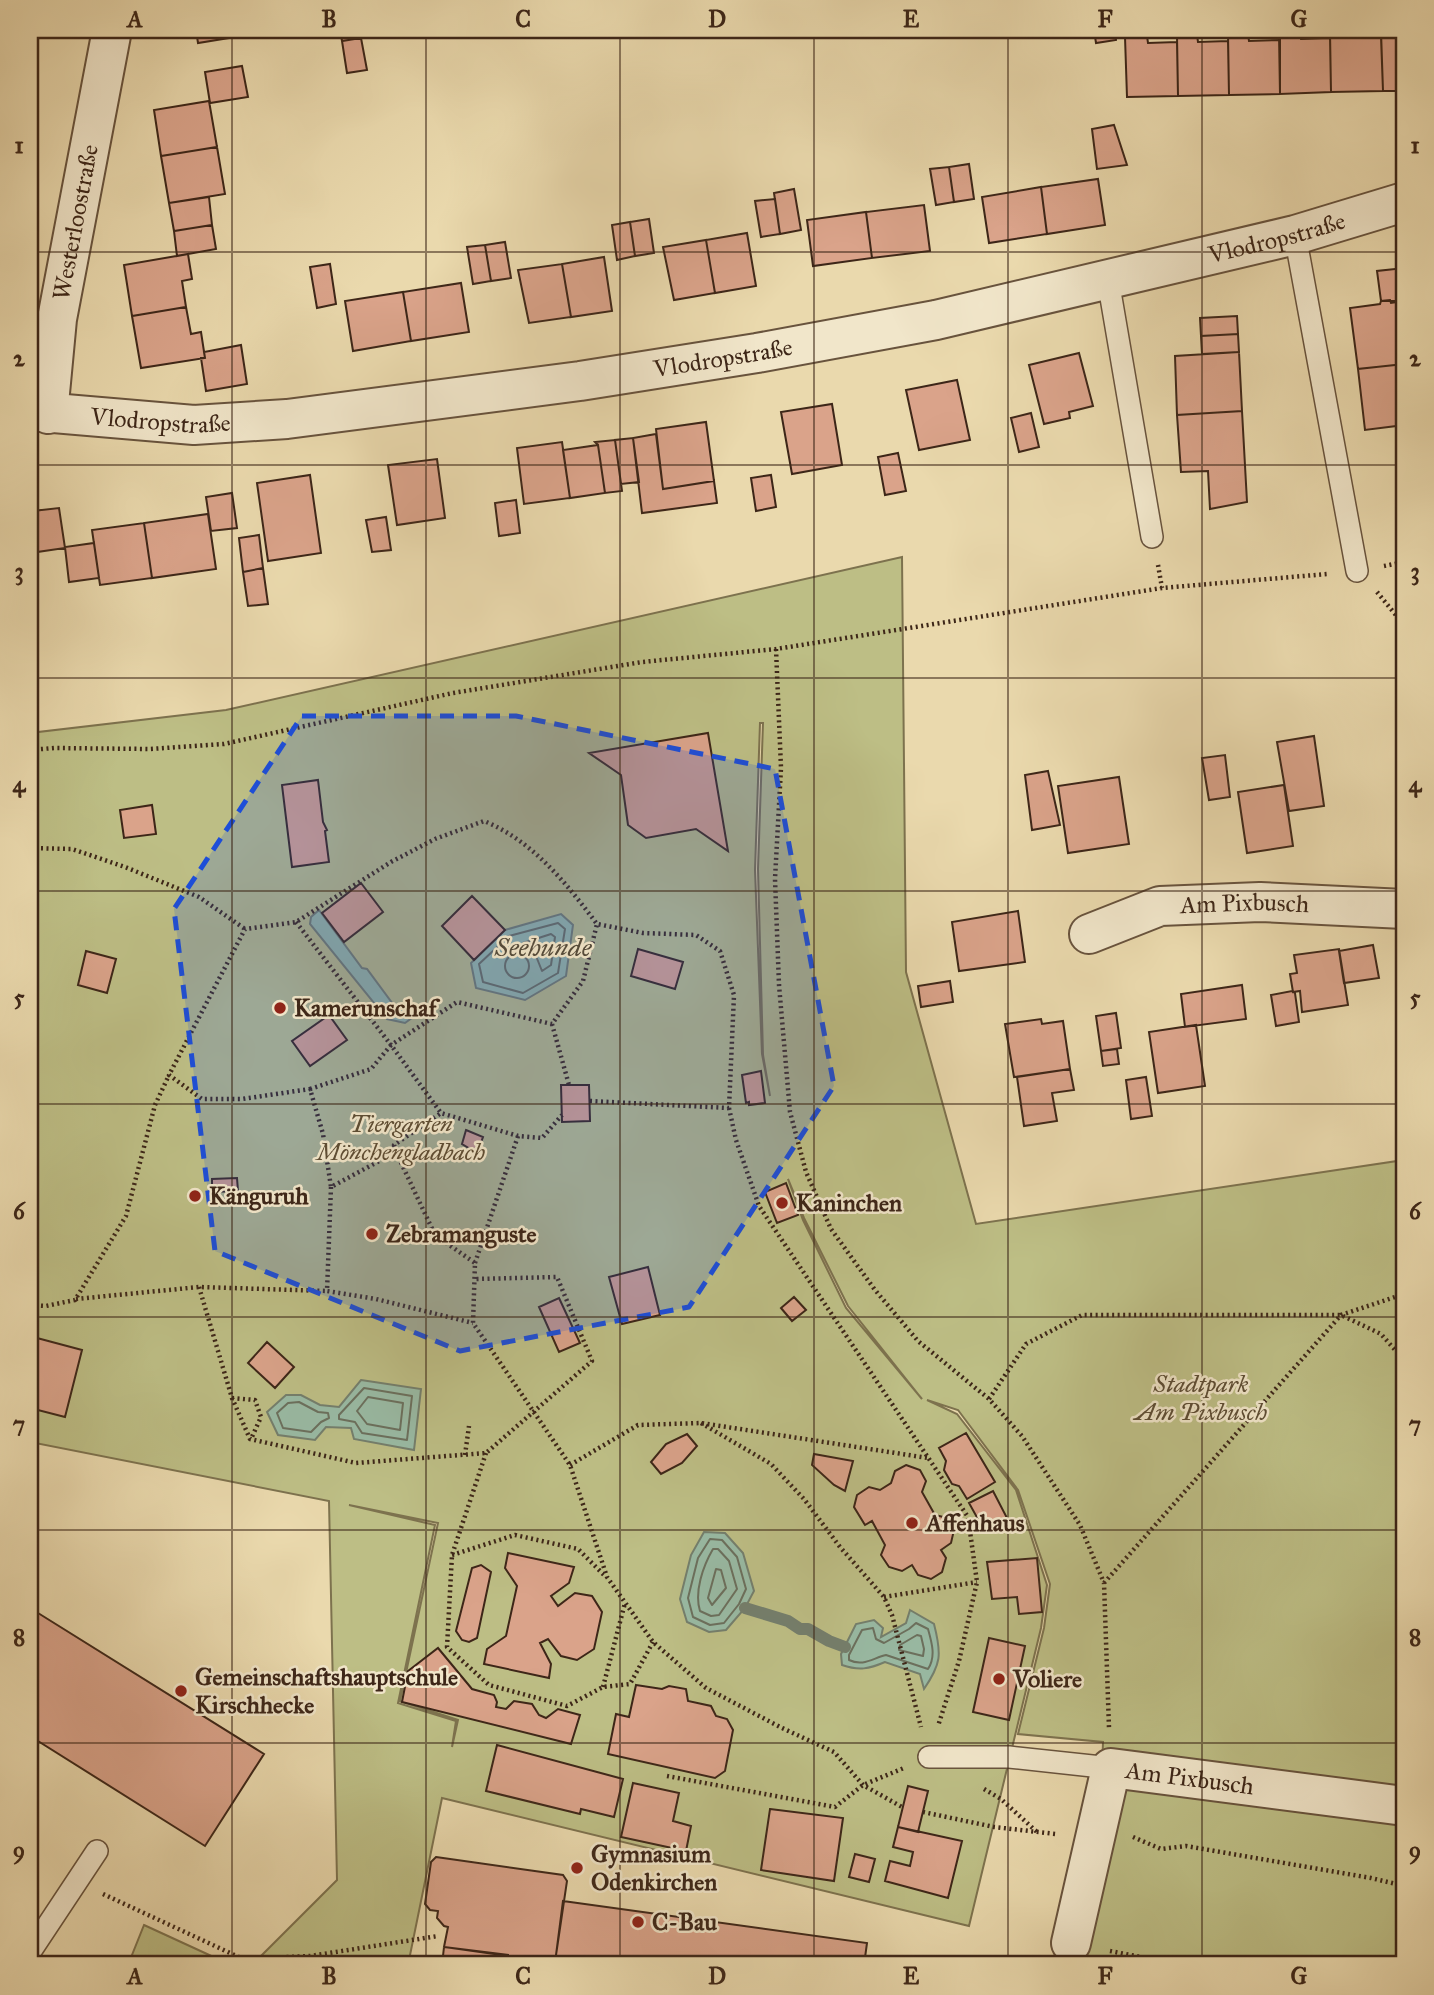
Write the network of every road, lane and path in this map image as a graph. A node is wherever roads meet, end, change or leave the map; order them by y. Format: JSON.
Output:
{"nodes":[{"id":1,"x":112,"y":30,"type":"edge"},
{"id":2,"x":1404,"y":202,"type":"edge"},
{"id":3,"x":1295,"y":235,"type":"junction"},
{"id":4,"x":1108,"y":280,"type":"junction"},
{"id":5,"x":39,"y":413,"type":"edge"},
{"id":6,"x":1152,"y":537,"type":"dead end"},
{"id":7,"x":1404,"y":562,"type":"edge"},
{"id":8,"x":1356,"y":571,"type":"junction"},
{"id":9,"x":1404,"y":625,"type":"edge"},
{"id":10,"x":776,"y":649,"type":"junction"},
{"id":11,"x":30,"y":750,"type":"edge"},
{"id":12,"x":30,"y":848,"type":"edge"},
{"id":13,"x":1404,"y":909,"type":"edge"},
{"id":14,"x":296,"y":922,"type":"junction"},
{"id":15,"x":597,"y":924,"type":"junction"},
{"id":16,"x":245,"y":929,"type":"junction"},
{"id":17,"x":1088,"y":933,"type":"dead end"},
{"id":18,"x":552,"y":1024,"type":"junction"},
{"id":19,"x":391,"y":1045,"type":"junction"},
{"id":20,"x":169,"y":1075,"type":"junction"},
{"id":21,"x":569,"y":1085,"type":"dead end"},
{"id":22,"x":310,"y":1088,"type":"junction"},
{"id":23,"x":590,"y":1101,"type":"dead end"},
{"id":24,"x":729,"y":1108,"type":"junction"},
{"id":25,"x":441,"y":1113,"type":"junction"},
{"id":26,"x":562,"y":1115,"type":"dead end"},
{"id":27,"x":518,"y":1136,"type":"junction"},
{"id":28,"x":396,"y":1152,"type":"junction"},
{"id":29,"x":331,"y":1187,"type":"junction"},
{"id":30,"x":475,"y":1262,"type":"junction"},
{"id":31,"x":476,"y":1279,"type":"junction"},
{"id":32,"x":199,"y":1287,"type":"junction"},
{"id":33,"x":327,"y":1291,"type":"junction"},
{"id":34,"x":1404,"y":1294,"type":"edge"},
{"id":35,"x":75,"y":1300,"type":"junction"},
{"id":36,"x":30,"y":1305,"type":"edge"},
{"id":37,"x":1341,"y":1315,"type":"junction"},
{"id":38,"x":473,"y":1323,"type":"junction"},
{"id":39,"x":1404,"y":1360,"type":"edge"},
{"id":40,"x":232,"y":1398,"type":"junction"},
{"id":41,"x":989,"y":1399,"type":"junction"},
{"id":42,"x":534,"y":1411,"type":"junction"},
{"id":43,"x":702,"y":1423,"type":"junction"},
{"id":44,"x":470,"y":1426,"type":"dead end"},
{"id":45,"x":250,"y":1439,"type":"junction"},
{"id":46,"x":486,"y":1453,"type":"junction"},
{"id":47,"x":465,"y":1455,"type":"junction"},
{"id":48,"x":929,"y":1458,"type":"junction"},
{"id":49,"x":570,"y":1465,"type":"junction"},
{"id":50,"x":452,"y":1555,"type":"junction"},
{"id":51,"x":607,"y":1577,"type":"junction"},
{"id":52,"x":977,"y":1582,"type":"junction"},
{"id":53,"x":1104,"y":1583,"type":"junction"},
{"id":54,"x":884,"y":1597,"type":"junction"},
{"id":55,"x":625,"y":1602,"type":"junction"},
{"id":56,"x":653,"y":1642,"type":"junction"},
{"id":57,"x":911,"y":1685,"type":"dead end"},
{"id":58,"x":603,"y":1687,"type":"junction"},
{"id":59,"x":929,"y":1757,"type":"junction"},
{"id":60,"x":1111,"y":1768,"type":"junction"},
{"id":61,"x":667,"y":1776,"type":"dead end"},
{"id":62,"x":863,"y":1785,"type":"junction"},
{"id":63,"x":1404,"y":1806,"type":"edge"},
{"id":64,"x":902,"y":1807,"type":"dead end"},
{"id":65,"x":923,"y":1812,"type":"dead end"},
{"id":66,"x":1037,"y":1832,"type":"junction"},
{"id":67,"x":1097,"y":1838,"type":"junction"},
{"id":68,"x":97,"y":1851,"type":"dead end"},
{"id":69,"x":77,"y":1881,"type":"junction"},
{"id":70,"x":1404,"y":1890,"type":"edge"},
{"id":71,"x":438,"y":1936,"type":"dead end"},
{"id":72,"x":30,"y":1952,"type":"edge"},
{"id":73,"x":1068,"y":1954,"type":"edge"}],
"edges":[{"from":1,"to":5,"type":"street","name":"Westerloostraße"},
{"from":2,"to":3,"type":"street","name":"Vlodropstraße"},
{"from":3,"to":4,"type":"street","name":"Vlodropstraße"},
{"from":3,"to":8,"type":"lane"},
{"from":4,"to":5,"type":"street","name":"Vlodropstraße"},
{"from":4,"to":6,"type":"lane"},
{"from":7,"to":8,"type":"path"},
{"from":8,"to":9,"type":"path"},
{"from":8,"to":10,"type":"path"},
{"from":10,"to":11,"type":"path"},
{"from":10,"to":41,"type":"path"},
{"from":12,"to":16,"type":"path"},
{"from":13,"to":17,"type":"street","name":"Am Pixbusch"},
{"from":14,"to":15,"type":"path"},
{"from":14,"to":16,"type":"path"},
{"from":14,"to":19,"type":"path"},
{"from":15,"to":18,"type":"path"},
{"from":15,"to":24,"type":"path"},
{"from":16,"to":20,"type":"path"},
{"from":18,"to":19,"type":"path"},
{"from":18,"to":21,"type":"path"},
{"from":19,"to":22,"type":"path"},
{"from":19,"to":25,"type":"path"},
{"from":20,"to":22,"type":"path"},
{"from":20,"to":35,"type":"path"},
{"from":22,"to":29,"type":"path"},
{"from":23,"to":24,"type":"path"},
{"from":24,"to":48,"type":"path"},
{"from":25,"to":27,"type":"path"},
{"from":25,"to":28,"type":"path"},
{"from":26,"to":27,"type":"path"},
{"from":27,"to":30,"type":"path"},
{"from":28,"to":29,"type":"path"},
{"from":28,"to":30,"type":"path"},
{"from":29,"to":33,"type":"path"},
{"from":30,"to":31,"type":"path"},
{"from":31,"to":38,"type":"path"},
{"from":31,"to":42,"type":"path"},
{"from":32,"to":33,"type":"path"},
{"from":32,"to":35,"type":"path"},
{"from":32,"to":40,"type":"path"},
{"from":33,"to":38,"type":"path"},
{"from":34,"to":37,"type":"path"},
{"from":35,"to":36,"type":"path"},
{"from":37,"to":39,"type":"path"},
{"from":37,"to":41,"type":"path"},
{"from":37,"to":53,"type":"path"},
{"from":38,"to":42,"type":"path"},
{"from":40,"to":45,"type":"path"},
{"from":40,"to":45,"type":"path"},
{"from":41,"to":53,"type":"path"},
{"from":42,"to":46,"type":"path"},
{"from":42,"to":49,"type":"path"},
{"from":43,"to":48,"type":"path"},
{"from":43,"to":49,"type":"path"},
{"from":43,"to":54,"type":"path"},
{"from":44,"to":47,"type":"path"},
{"from":45,"to":47,"type":"path"},
{"from":46,"to":47,"type":"path"},
{"from":46,"to":50,"type":"path"},
{"from":48,"to":52,"type":"path"},
{"from":49,"to":51,"type":"path"},
{"from":50,"to":51,"type":"path"},
{"from":50,"to":58,"type":"path"},
{"from":51,"to":55,"type":"path"},
{"from":52,"to":54,"type":"path"},
{"from":52,"to":59,"type":"path"},
{"from":53,"to":60,"type":"path"},
{"from":54,"to":57,"type":"path"},
{"from":55,"to":56,"type":"path"},
{"from":55,"to":58,"type":"path"},
{"from":56,"to":58,"type":"path"},
{"from":56,"to":62,"type":"path"},
{"from":59,"to":60,"type":"lane"},
{"from":59,"to":66,"type":"path"},
{"from":60,"to":63,"type":"street","name":"Am Pixbusch"},
{"from":60,"to":67,"type":"street","name":"Am Pixbusch"},
{"from":61,"to":62,"type":"path"},
{"from":62,"to":64,"type":"path"},
{"from":65,"to":66,"type":"path"},
{"from":66,"to":67,"type":"path"},
{"from":67,"to":70,"type":"path"},
{"from":67,"to":73,"type":"street","name":"Am Pixbusch"},
{"from":68,"to":69,"type":"lane"},
{"from":69,"to":71,"type":"path"},
{"from":69,"to":72,"type":"lane"}]}
